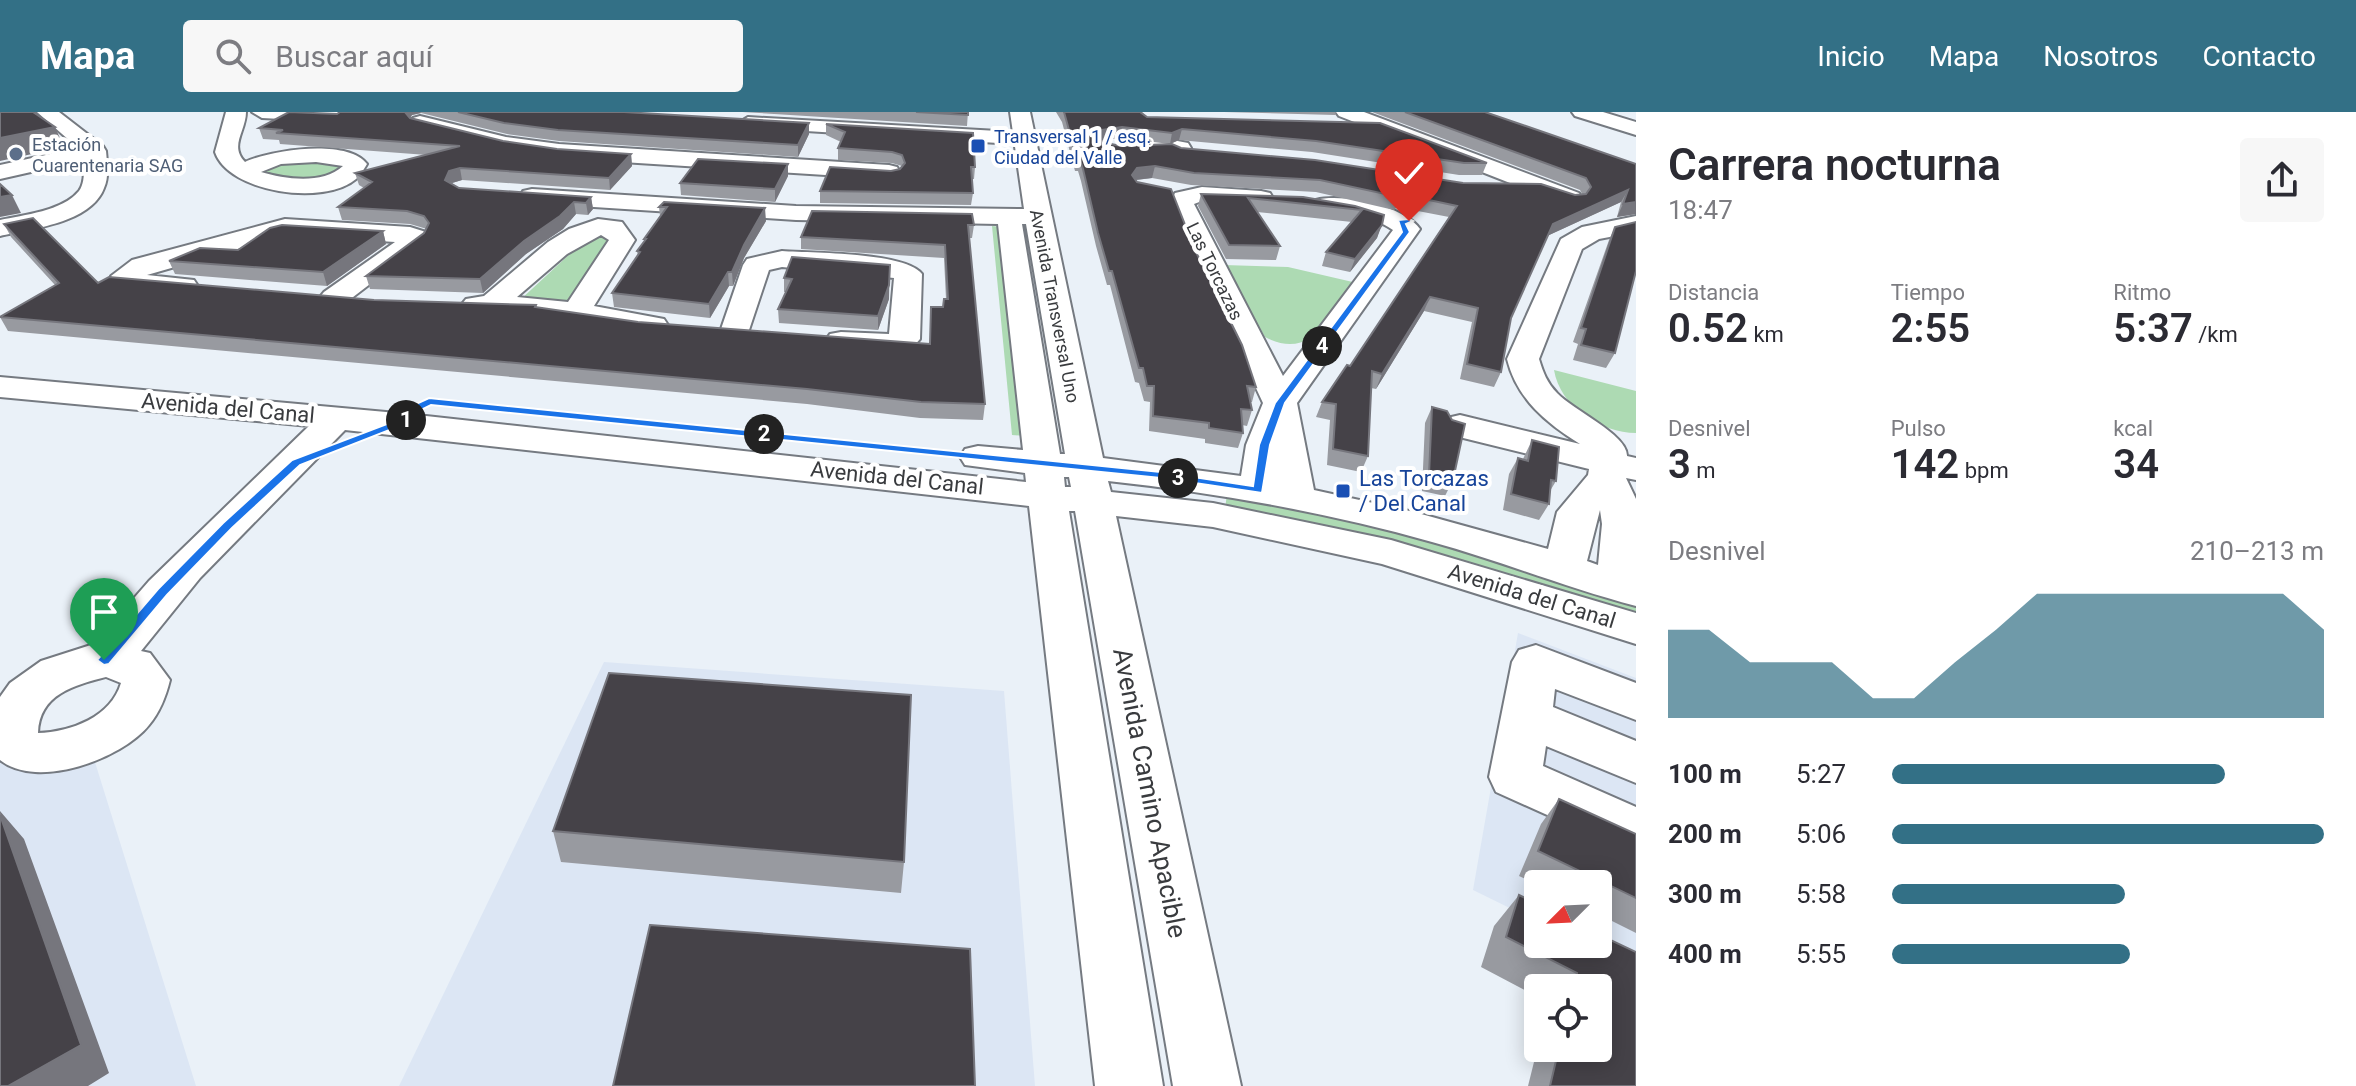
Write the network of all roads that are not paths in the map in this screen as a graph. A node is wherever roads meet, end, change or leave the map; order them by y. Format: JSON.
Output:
{"nodes":[{"id":1,"x":47,"y":112,"type":"edge"},
{"id":2,"x":236,"y":112,"type":"edge"},
{"id":3,"x":262,"y":112,"type":"edge"},
{"id":4,"x":1346,"y":112,"type":"edge"},
{"id":5,"x":1582,"y":112,"type":"edge"},
{"id":6,"x":340,"y":116,"type":"edge"},
{"id":7,"x":1006,"y":118,"type":"edge"},
{"id":8,"x":836,"y":120,"type":"edge"},
{"id":9,"x":862,"y":120,"type":"edge"},
{"id":10,"x":420,"y":122,"type":"edge"},
{"id":11,"x":732,"y":122,"type":"edge"},
{"id":12,"x":1325,"y":124,"type":"edge"},
{"id":13,"x":1381,"y":125,"type":"junction"},
{"id":14,"x":1636,"y":129,"type":"edge"},
{"id":15,"x":227,"y":140,"type":"junction"},
{"id":16,"x":1170,"y":145,"type":"edge"},
{"id":17,"x":1136,"y":149,"type":"edge"},
{"id":18,"x":95,"y":151,"type":"junction"},
{"id":19,"x":294,"y":157,"type":"junction"},
{"id":20,"x":667,"y":159,"type":"junction"},
{"id":21,"x":0,"y":172,"type":"edge"},
{"id":22,"x":246,"y":173,"type":"junction"},
{"id":23,"x":891,"y":173,"type":"edge"},
{"id":24,"x":319,"y":183,"type":"junction"},
{"id":25,"x":1472,"y":186,"type":"edge"},
{"id":26,"x":1538,"y":186,"type":"junction"},
{"id":27,"x":512,"y":194,"type":"edge"},
{"id":28,"x":628,"y":202,"type":"junction"},
{"id":29,"x":304,"y":217,"type":"junction"},
{"id":30,"x":1024,"y":220,"type":"junction"},
{"id":31,"x":1636,"y":224,"type":"edge"},
{"id":32,"x":605,"y":227,"type":"junction"},
{"id":33,"x":0,"y":228,"type":"edge"},
{"id":34,"x":214,"y":288,"type":"edge"},
{"id":35,"x":304,"y":295,"type":"edge"},
{"id":36,"x":334,"y":298,"type":"junction"},
{"id":37,"x":378,"y":302,"type":"edge"},
{"id":38,"x":447,"y":305,"type":"edge"},
{"id":39,"x":492,"y":305,"type":"junction"},
{"id":40,"x":576,"y":312,"type":"junction"},
{"id":41,"x":674,"y":327,"type":"edge"},
{"id":42,"x":704,"y":330,"type":"edge"},
{"id":43,"x":735,"y":332,"type":"junction"},
{"id":44,"x":765,"y":335,"type":"edge"},
{"id":45,"x":1248,"y":338,"type":"junction"},
{"id":46,"x":810,"y":339,"type":"edge"},
{"id":47,"x":1320,"y":348,"type":"junction"},
{"id":48,"x":1028,"y":351,"type":"junction"},
{"id":49,"x":1064,"y":353,"type":"junction"},
{"id":50,"x":0,"y":358,"type":"edge"},
{"id":51,"x":0,"y":387,"type":"edge"},
{"id":52,"x":1280,"y":403,"type":"junction"},
{"id":53,"x":411,"y":417,"type":"junction"},
{"id":54,"x":337,"y":418,"type":"junction"},
{"id":55,"x":1460,"y":426,"type":"edge"},
{"id":56,"x":1619,"y":460,"type":"edge"},
{"id":57,"x":296,"y":463,"type":"junction"},
{"id":58,"x":1068,"y":482,"type":"junction"},
{"id":59,"x":1277,"y":494,"type":"junction"},
{"id":60,"x":1213,"y":499,"type":"junction"},
{"id":61,"x":1564,"y":568,"type":"junction"},
{"id":62,"x":1627,"y":588,"type":"edge"},
{"id":63,"x":1636,"y":629,"type":"edge"},
{"id":64,"x":104,"y":660,"type":"junction"},
{"id":65,"x":1636,"y":702,"type":"edge"},
{"id":66,"x":1526,"y":716,"type":"junction"},
{"id":67,"x":5,"y":747,"type":"edge"},
{"id":68,"x":1636,"y":763,"type":"edge"},
{"id":69,"x":1636,"y":832,"type":"edge"},
{"id":70,"x":1129,"y":1086,"type":"edge"},
{"id":71,"x":1207,"y":1086,"type":"edge"}],
"edges":[{"from":1,"to":18,"type":"street"},
{"from":2,"to":15,"type":"street"},
{"from":3,"to":6,"type":"street"},
{"from":4,"to":13,"type":"street"},
{"from":5,"to":14,"type":"street"},
{"from":7,"to":9,"type":"street"},
{"from":7,"to":30,"type":"street","name":"Avenida Transversal Uno"},
{"from":8,"to":9,"type":"street"},
{"from":8,"to":11,"type":"street"},
{"from":10,"to":20,"type":"street"},
{"from":12,"to":13,"type":"street"},
{"from":13,"to":26,"type":"street"},
{"from":15,"to":19,"type":"street"},
{"from":15,"to":22,"type":"street"},
{"from":16,"to":17,"type":"street"},
{"from":18,"to":21,"type":"street"},
{"from":18,"to":33,"type":"street"},
{"from":19,"to":22,"type":"street"},
{"from":19,"to":24,"type":"street"},
{"from":20,"to":23,"type":"street"},
{"from":20,"to":28,"type":"street"},
{"from":22,"to":24,"type":"street"},
{"from":24,"to":29,"type":"street"},
{"from":25,"to":26,"type":"street"},
{"from":26,"to":31,"type":"street"},
{"from":27,"to":28,"type":"street"},
{"from":28,"to":30,"type":"street"},
{"from":28,"to":32,"type":"street"},
{"from":29,"to":34,"type":"street"},
{"from":29,"to":36,"type":"street"},
{"from":30,"to":48,"type":"street","name":"Avenida Transversal Uno"},
{"from":30,"to":49,"type":"street","name":"Avenida Transversal Uno"},
{"from":31,"to":56,"type":"street"},
{"from":32,"to":39,"type":"street"},
{"from":32,"to":40,"type":"street"},
{"from":35,"to":36,"type":"street"},
{"from":36,"to":37,"type":"street"},
{"from":38,"to":39,"type":"street"},
{"from":39,"to":40,"type":"street"},
{"from":40,"to":41,"type":"street"},
{"from":42,"to":43,"type":"street"},
{"from":43,"to":44,"type":"street"},
{"from":43,"to":46,"type":"street"},
{"from":45,"to":47,"type":"street","name":"Las Torcazas"},
{"from":45,"to":47,"type":"street","name":"Las Torcazas"},
{"from":45,"to":52,"type":"street","name":"Las Torcazas"},
{"from":47,"to":52,"type":"street","name":"Las Torcazas"},
{"from":48,"to":49,"type":"street"},
{"from":48,"to":58,"type":"street","name":"Avenida Transversal Uno"},
{"from":49,"to":58,"type":"street","name":"Avenida Transversal Uno"},
{"from":50,"to":53,"type":"street","name":"Avenida del Canal"},
{"from":51,"to":54,"type":"street","name":"Avenida del Canal"},
{"from":52,"to":59,"type":"street","name":"Las Torcazas"},
{"from":53,"to":54,"type":"street","name":"Avenida del Canal"},
{"from":53,"to":57,"type":"street"},
{"from":53,"to":58,"type":"street","name":"Avenida del Canal"},
{"from":54,"to":57,"type":"street"},
{"from":55,"to":56,"type":"street"},
{"from":56,"to":61,"type":"street"},
{"from":56,"to":62,"type":"street"},
{"from":57,"to":64,"type":"street"},
{"from":58,"to":60,"type":"street","name":"Avenida del Canal"},
{"from":58,"to":70,"type":"street"},
{"from":58,"to":71,"type":"street","name":"Avenida Camino Apacible"},
{"from":59,"to":60,"type":"street","name":"Avenida del Canal"},
{"from":59,"to":61,"type":"street","name":"Avenida del Canal"},
{"from":60,"to":63,"type":"street","name":"Avenida del Canal"},
{"from":61,"to":62,"type":"street","name":"Avenida del Canal"},
{"from":64,"to":67,"type":"street"},
{"from":64,"to":67,"type":"street"},
{"from":65,"to":66,"type":"street"},
{"from":66,"to":68,"type":"street"},
{"from":66,"to":69,"type":"street"}]}
